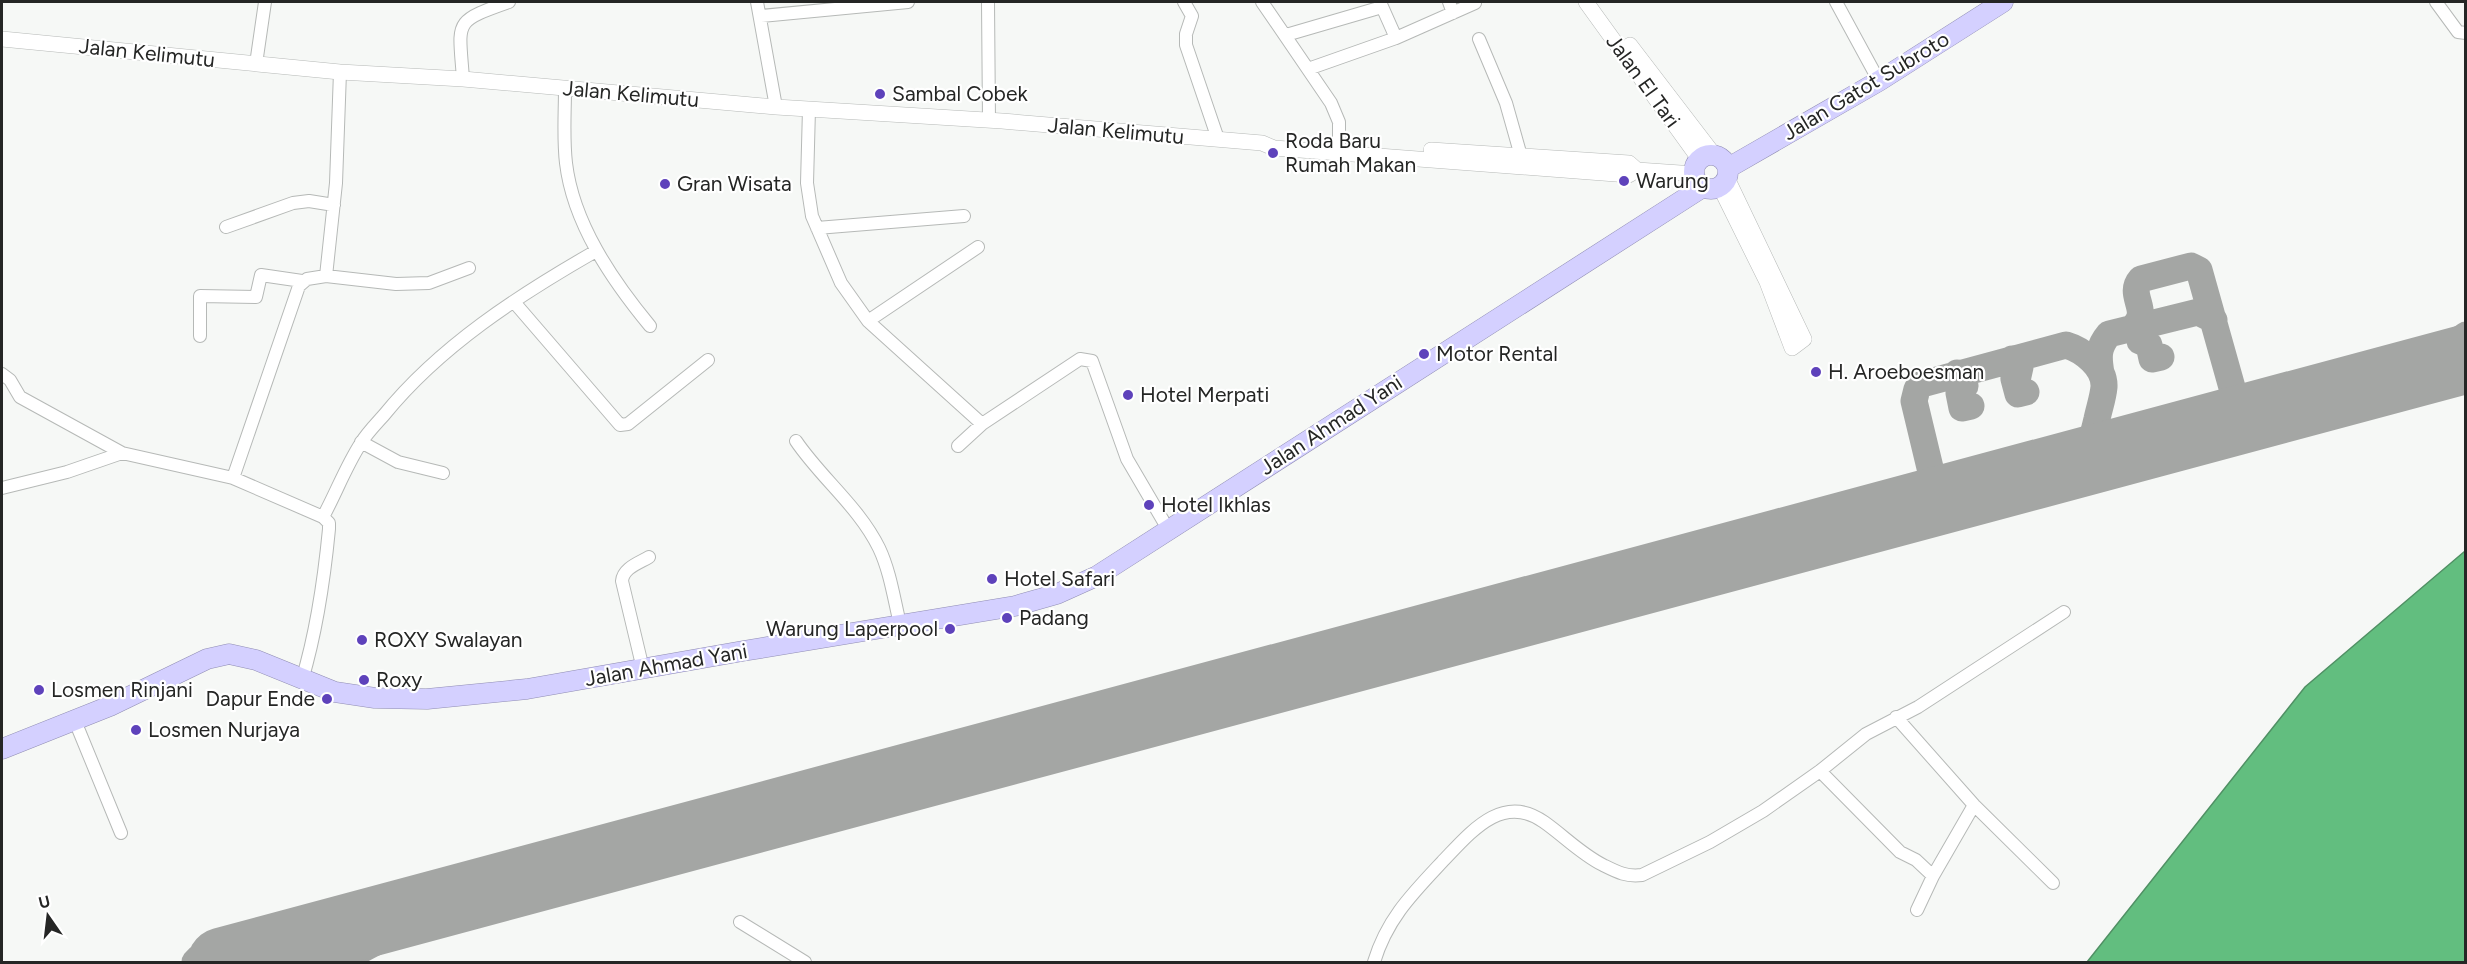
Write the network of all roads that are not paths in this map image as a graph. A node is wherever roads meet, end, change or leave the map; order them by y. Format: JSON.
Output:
{"nodes":[{"id":1,"x":265,"y":2,"type":"edge"},
{"id":2,"x":509,"y":2,"type":"edge"},
{"id":3,"x":757,"y":2,"type":"edge"},
{"id":4,"x":908,"y":2,"type":"edge"},
{"id":5,"x":988,"y":2,"type":"edge"},
{"id":6,"x":1184,"y":2,"type":"edge"},
{"id":7,"x":1262,"y":2,"type":"edge"},
{"id":8,"x":1586,"y":2,"type":"edge"},
{"id":9,"x":1598,"y":2,"type":"edge"},
{"id":10,"x":1836,"y":2,"type":"edge"},
{"id":11,"x":2003,"y":2,"type":"edge"},
{"id":12,"x":2436,"y":2,"type":"edge"},
{"id":13,"x":1476,"y":3,"type":"edge"},
{"id":14,"x":1381,"y":4,"type":"edge"},
{"id":15,"x":1451,"y":7,"type":"edge"},
{"id":16,"x":761,"y":16,"type":"junction"},
{"id":17,"x":2466,"y":33,"type":"edge"},
{"id":18,"x":1286,"y":35,"type":"junction"},
{"id":19,"x":1396,"y":38,"type":"junction"},
{"id":20,"x":2,"y":39,"type":"edge"},
{"id":21,"x":1479,"y":39,"type":"dead end"},
{"id":22,"x":256,"y":64,"type":"junction"},
{"id":23,"x":1308,"y":69,"type":"junction"},
{"id":24,"x":340,"y":72,"type":"junction"},
{"id":25,"x":463,"y":79,"type":"junction"},
{"id":26,"x":1878,"y":81,"type":"junction"},
{"id":27,"x":565,"y":88,"type":"junction"},
{"id":28,"x":776,"y":107,"type":"junction"},
{"id":29,"x":809,"y":109,"type":"junction"},
{"id":30,"x":989,"y":121,"type":"junction"},
{"id":31,"x":1218,"y":139,"type":"junction"},
{"id":32,"x":1339,"y":148,"type":"junction"},
{"id":33,"x":1521,"y":156,"type":"junction"},
{"id":34,"x":1637,"y":170,"type":"junction"},
{"id":35,"x":1712,"y":173,"type":"junction"},
{"id":36,"x":334,"y":205,"type":"junction"},
{"id":37,"x":964,"y":216,"type":"dead end"},
{"id":38,"x":226,"y":226,"type":"dead end"},
{"id":39,"x":817,"y":228,"type":"junction"},
{"id":40,"x":978,"y":248,"type":"dead end"},
{"id":41,"x":596,"y":251,"type":"junction"},
{"id":42,"x":469,"y":268,"type":"dead end"},
{"id":43,"x":326,"y":276,"type":"junction"},
{"id":44,"x":302,"y":281,"type":"junction"},
{"id":45,"x":514,"y":302,"type":"junction"},
{"id":46,"x":868,"y":321,"type":"junction"},
{"id":47,"x":650,"y":326,"type":"dead end"},
{"id":48,"x":200,"y":336,"type":"dead end"},
{"id":49,"x":1798,"y":343,"type":"dead end"},
{"id":50,"x":708,"y":360,"type":"dead end"},
{"id":51,"x":2,"y":374,"type":"edge"},
{"id":52,"x":982,"y":424,"type":"junction"},
{"id":53,"x":796,"y":441,"type":"dead end"},
{"id":54,"x":361,"y":442,"type":"junction"},
{"id":55,"x":958,"y":446,"type":"dead end"},
{"id":56,"x":122,"y":453,"type":"junction"},
{"id":57,"x":443,"y":473,"type":"dead end"},
{"id":58,"x":233,"y":478,"type":"junction"},
{"id":59,"x":2,"y":488,"type":"edge"},
{"id":60,"x":323,"y":517,"type":"junction"},
{"id":61,"x":1168,"y":529,"type":"junction"},
{"id":62,"x":648,"y":556,"type":"dead end"},
{"id":63,"x":2064,"y":612,"type":"dead end"},
{"id":64,"x":900,"y":624,"type":"junction"},
{"id":65,"x":643,"y":669,"type":"junction"},
{"id":66,"x":302,"y":680,"type":"junction"},
{"id":67,"x":1896,"y":717,"type":"junction"},
{"id":68,"x":75,"y":720,"type":"junction"},
{"id":69,"x":2,"y":749,"type":"edge"},
{"id":70,"x":1820,"y":771,"type":"junction"},
{"id":71,"x":1974,"y":805,"type":"junction"},
{"id":72,"x":121,"y":833,"type":"dead end"},
{"id":73,"x":1933,"y":876,"type":"junction"},
{"id":74,"x":2053,"y":883,"type":"dead end"},
{"id":75,"x":1917,"y":910,"type":"dead end"},
{"id":76,"x":740,"y":922,"type":"dead end"},
{"id":77,"x":805,"y":963,"type":"edge"},
{"id":78,"x":1374,"y":963,"type":"edge"}],
"edges":[{"from":1,"to":22,"type":"street"},
{"from":2,"to":25,"type":"street"},
{"from":3,"to":16,"type":"street"},
{"from":4,"to":16,"type":"street"},
{"from":5,"to":30,"type":"street"},
{"from":6,"to":31,"type":"street"},
{"from":7,"to":18,"type":"street"},
{"from":8,"to":35,"type":"street","name":"Jalan El Tari"},
{"from":9,"to":35,"type":"street","name":"Jalan El Tari"},
{"from":10,"to":26,"type":"street"},
{"from":11,"to":26,"type":"highway","name":"Jalan Gatot Subroto"},
{"from":12,"to":17,"type":"street"},
{"from":13,"to":15,"type":"street"},
{"from":14,"to":18,"type":"street"},
{"from":14,"to":19,"type":"street"},
{"from":15,"to":19,"type":"street"},
{"from":16,"to":28,"type":"street"},
{"from":18,"to":23,"type":"street"},
{"from":19,"to":23,"type":"street"},
{"from":20,"to":22,"type":"street","name":"Jalan Kelimutu"},
{"from":21,"to":33,"type":"street"},
{"from":22,"to":24,"type":"street","name":"Jalan Kelimutu"},
{"from":23,"to":32,"type":"street"},
{"from":24,"to":25,"type":"street","name":"Jalan Kelimutu"},
{"from":24,"to":36,"type":"street"},
{"from":25,"to":27,"type":"street","name":"Jalan Kelimutu"},
{"from":26,"to":35,"type":"highway","name":"Jalan Gatot Subroto"},
{"from":27,"to":28,"type":"street","name":"Jalan Kelimutu"},
{"from":27,"to":41,"type":"street"},
{"from":28,"to":29,"type":"street","name":"Jalan Kelimutu"},
{"from":29,"to":30,"type":"street","name":"Jalan Kelimutu"},
{"from":29,"to":39,"type":"street"},
{"from":30,"to":31,"type":"street","name":"Jalan Kelimutu"},
{"from":31,"to":32,"type":"street","name":"Jalan Kelimutu"},
{"from":32,"to":33,"type":"street"},
{"from":32,"to":34,"type":"street"},
{"from":33,"to":34,"type":"street"},
{"from":34,"to":35,"type":"street"},
{"from":35,"to":49,"type":"street"},
{"from":35,"to":61,"type":"highway","name":"Jalan Ahmad Yani"},
{"from":36,"to":38,"type":"street"},
{"from":36,"to":43,"type":"street"},
{"from":37,"to":39,"type":"street"},
{"from":39,"to":46,"type":"street"},
{"from":40,"to":46,"type":"street"},
{"from":41,"to":45,"type":"street"},
{"from":41,"to":47,"type":"street"},
{"from":42,"to":43,"type":"street"},
{"from":43,"to":44,"type":"street"},
{"from":44,"to":48,"type":"street"},
{"from":44,"to":58,"type":"street"},
{"from":45,"to":50,"type":"street"},
{"from":45,"to":54,"type":"street"},
{"from":46,"to":52,"type":"street"},
{"from":51,"to":56,"type":"street"},
{"from":52,"to":55,"type":"street"},
{"from":52,"to":61,"type":"street"},
{"from":53,"to":64,"type":"street"},
{"from":54,"to":57,"type":"street"},
{"from":54,"to":60,"type":"street"},
{"from":56,"to":58,"type":"street"},
{"from":56,"to":59,"type":"street"},
{"from":58,"to":60,"type":"street"},
{"from":60,"to":66,"type":"street"},
{"from":61,"to":64,"type":"highway","name":"Jalan Ahmad Yani"},
{"from":62,"to":65,"type":"street"},
{"from":63,"to":67,"type":"street"},
{"from":64,"to":65,"type":"highway","name":"Jalan Ahmad Yani"},
{"from":65,"to":66,"type":"highway","name":"Jalan Ahmad Yani"},
{"from":66,"to":68,"type":"highway","name":"Jalan Ahmad Yani"},
{"from":67,"to":70,"type":"street"},
{"from":67,"to":71,"type":"street"},
{"from":68,"to":69,"type":"highway","name":"Jalan Ahmad Yani"},
{"from":68,"to":72,"type":"street"},
{"from":70,"to":73,"type":"street"},
{"from":70,"to":78,"type":"street"},
{"from":71,"to":73,"type":"street"},
{"from":71,"to":74,"type":"street"},
{"from":73,"to":75,"type":"street"},
{"from":76,"to":77,"type":"street"}]}
